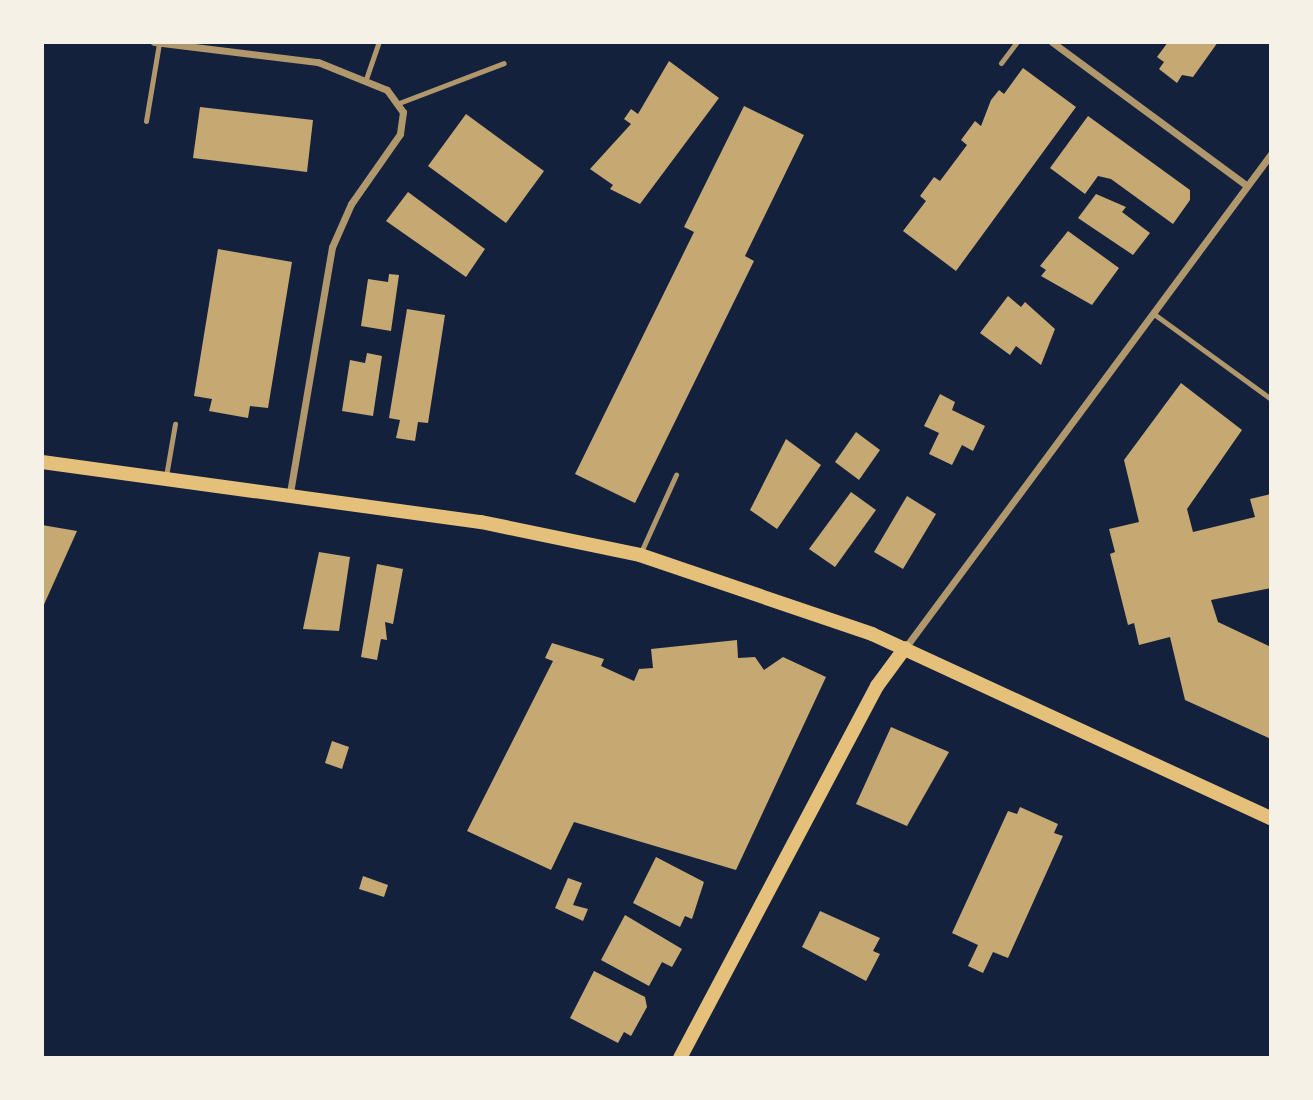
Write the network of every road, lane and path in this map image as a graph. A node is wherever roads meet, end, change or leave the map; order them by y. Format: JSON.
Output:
{"nodes":[{"id":1,"x":156,"y":42,"type":"edge"},
{"id":2,"x":379,"y":42,"type":"edge"},
{"id":3,"x":1017,"y":42,"type":"edge"},
{"id":4,"x":1052,"y":42,"type":"edge"},
{"id":5,"x":504,"y":63,"type":"dead end"},
{"id":6,"x":1000,"y":63,"type":"dead end"},
{"id":7,"x":366,"y":79,"type":"junction"},
{"id":8,"x":399,"y":103,"type":"junction"},
{"id":9,"x":146,"y":121,"type":"dead end"},
{"id":10,"x":1271,"y":154,"type":"edge"},
{"id":11,"x":1247,"y":186,"type":"junction"},
{"id":12,"x":1154,"y":314,"type":"junction"},
{"id":13,"x":1271,"y":399,"type":"edge"},
{"id":14,"x":175,"y":424,"type":"dead end"},
{"id":15,"x":42,"y":462,"type":"edge"},
{"id":16,"x":676,"y":475,"type":"dead end"},
{"id":17,"x":166,"y":476,"type":"junction"},
{"id":18,"x":290,"y":493,"type":"junction"},
{"id":19,"x":640,"y":555,"type":"junction"},
{"id":20,"x":905,"y":649,"type":"junction"},
{"id":21,"x":1271,"y":818,"type":"edge"},
{"id":22,"x":680,"y":1058,"type":"edge"}],
"edges":[{"from":1,"to":7,"type":"street"},
{"from":1,"to":9,"type":"lane"},
{"from":2,"to":7,"type":"lane"},
{"from":3,"to":6,"type":"lane"},
{"from":4,"to":11,"type":"street"},
{"from":5,"to":8,"type":"lane"},
{"from":7,"to":8,"type":"street"},
{"from":8,"to":18,"type":"street"},
{"from":10,"to":11,"type":"street"},
{"from":11,"to":12,"type":"street"},
{"from":12,"to":13,"type":"lane"},
{"from":12,"to":20,"type":"street"},
{"from":14,"to":17,"type":"lane"},
{"from":15,"to":17,"type":"main road"},
{"from":16,"to":19,"type":"lane"},
{"from":17,"to":18,"type":"main road"},
{"from":18,"to":19,"type":"main road"},
{"from":19,"to":20,"type":"main road"},
{"from":20,"to":21,"type":"main road"},
{"from":20,"to":22,"type":"main road"}]}
